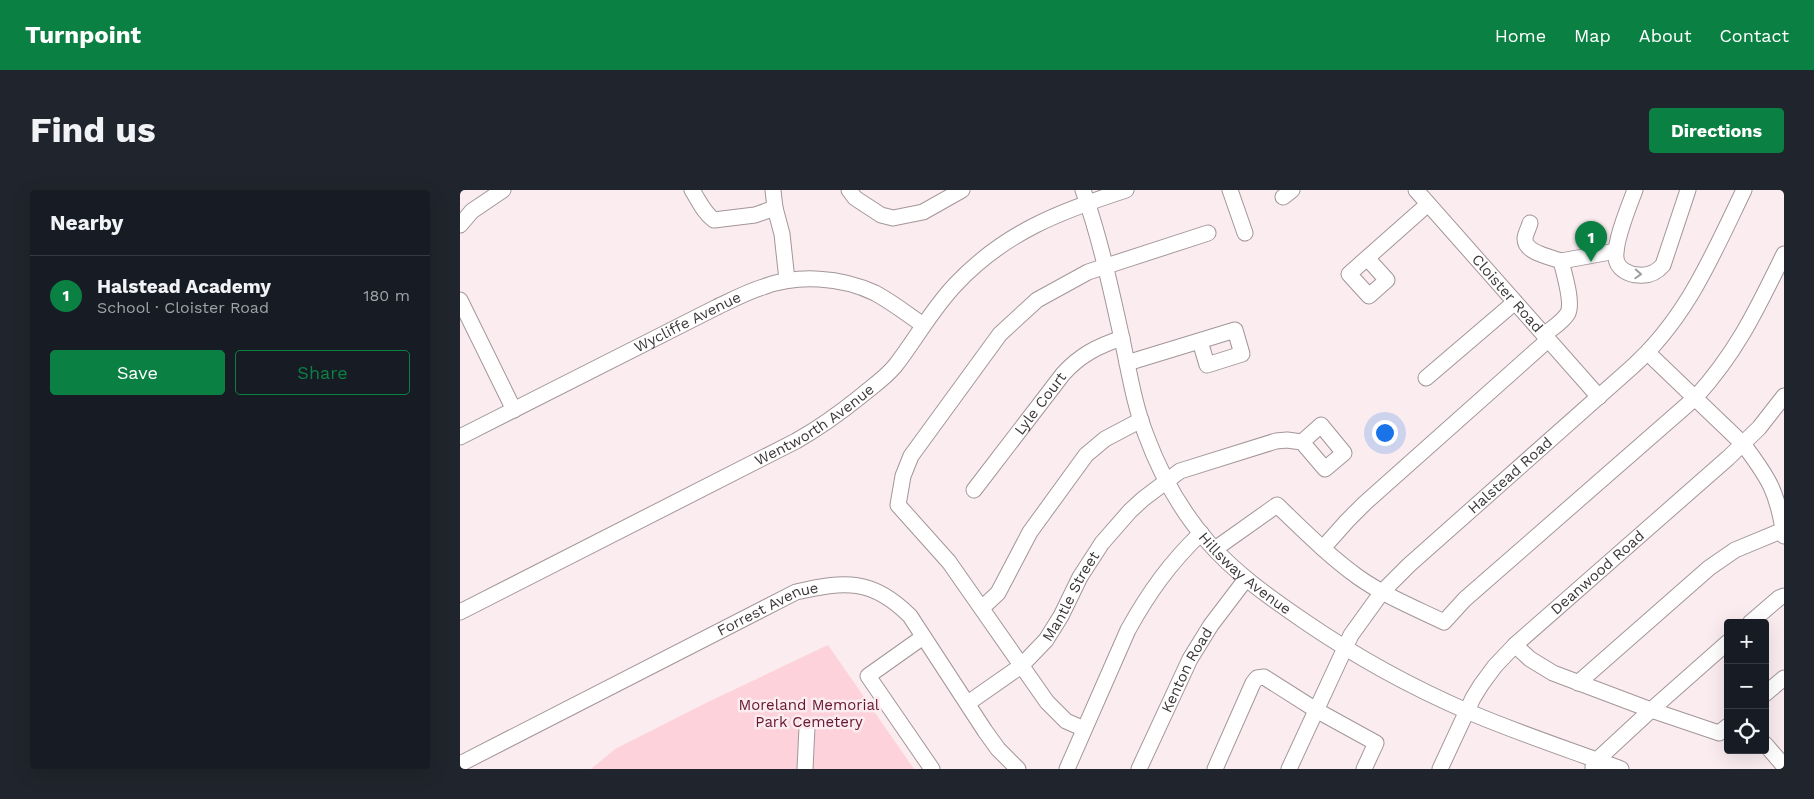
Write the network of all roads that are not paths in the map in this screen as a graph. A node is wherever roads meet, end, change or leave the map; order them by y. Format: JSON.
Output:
{"nodes":[{"id":1,"x":503,"y":190,"type":"edge"},
{"id":2,"x":692,"y":190,"type":"edge"},
{"id":3,"x":774,"y":190,"type":"edge"},
{"id":4,"x":849,"y":190,"type":"edge"},
{"id":5,"x":962,"y":190,"type":"edge"},
{"id":6,"x":1126,"y":190,"type":"edge"},
{"id":7,"x":1230,"y":190,"type":"edge"},
{"id":8,"x":1416,"y":190,"type":"edge"},
{"id":9,"x":1635,"y":190,"type":"edge"},
{"id":10,"x":1688,"y":190,"type":"edge"},
{"id":11,"x":1744,"y":190,"type":"edge"},
{"id":12,"x":1085,"y":196,"type":"edge"},
{"id":13,"x":1428,"y":204,"type":"junction"},
{"id":14,"x":775,"y":208,"type":"junction"},
{"id":15,"x":1530,"y":223,"type":"dead end"},
{"id":16,"x":460,"y":225,"type":"edge"},
{"id":17,"x":1208,"y":233,"type":"dead end"},
{"id":18,"x":1245,"y":233,"type":"dead end"},
{"id":19,"x":1616,"y":251,"type":"junction"},
{"id":20,"x":1784,"y":254,"type":"edge"},
{"id":21,"x":1367,"y":258,"type":"dead end"},
{"id":22,"x":1561,"y":261,"type":"junction"},
{"id":23,"x":1106,"y":267,"type":"junction"},
{"id":24,"x":787,"y":280,"type":"junction"},
{"id":25,"x":460,"y":300,"type":"edge"},
{"id":26,"x":1515,"y":302,"type":"junction"},
{"id":27,"x":923,"y":325,"type":"junction"},
{"id":28,"x":1546,"y":337,"type":"junction"},
{"id":29,"x":1122,"y":338,"type":"junction"},
{"id":30,"x":1200,"y":341,"type":"dead end"},
{"id":31,"x":1648,"y":353,"type":"junction"},
{"id":32,"x":1127,"y":363,"type":"junction"},
{"id":33,"x":1426,"y":378,"type":"dead end"},
{"id":34,"x":1599,"y":397,"type":"junction"},
{"id":35,"x":1784,"y":397,"type":"edge"},
{"id":36,"x":1695,"y":398,"type":"junction"},
{"id":37,"x":514,"y":410,"type":"junction"},
{"id":38,"x":1141,"y":420,"type":"junction"},
{"id":39,"x":460,"y":437,"type":"edge"},
{"id":40,"x":1302,"y":442,"type":"dead end"},
{"id":41,"x":1743,"y":444,"type":"junction"},
{"id":42,"x":1166,"y":481,"type":"junction"},
{"id":43,"x":974,"y":490,"type":"dead end"},
{"id":44,"x":1201,"y":533,"type":"junction"},
{"id":45,"x":1784,"y":533,"type":"edge"},
{"id":46,"x":1323,"y":548,"type":"junction"},
{"id":47,"x":1214,"y":549,"type":"junction"},
{"id":48,"x":1246,"y":579,"type":"junction"},
{"id":49,"x":1382,"y":592,"type":"junction"},
{"id":50,"x":1784,"y":596,"type":"edge"},
{"id":51,"x":982,"y":608,"type":"junction"},
{"id":52,"x":460,"y":612,"type":"edge"},
{"id":53,"x":1755,"y":619,"type":"edge"},
{"id":54,"x":923,"y":637,"type":"junction"},
{"id":55,"x":1515,"y":645,"type":"junction"},
{"id":56,"x":1724,"y":646,"type":"edge"},
{"id":57,"x":1344,"y":647,"type":"junction"},
{"id":58,"x":1021,"y":666,"type":"junction"},
{"id":59,"x":1784,"y":678,"type":"edge"},
{"id":60,"x":1578,"y":683,"type":"junction"},
{"id":61,"x":1769,"y":691,"type":"edge"},
{"id":62,"x":968,"y":704,"type":"junction"},
{"id":63,"x":1316,"y":710,"type":"junction"},
{"id":64,"x":1651,"y":710,"type":"junction"},
{"id":65,"x":1467,"y":711,"type":"junction"},
{"id":66,"x":807,"y":726,"type":"dead end"},
{"id":67,"x":1084,"y":729,"type":"junction"},
{"id":68,"x":1724,"y":729,"type":"edge"},
{"id":69,"x":1769,"y":749,"type":"edge"},
{"id":70,"x":460,"y":764,"type":"edge"},
{"id":71,"x":1594,"y":764,"type":"edge"},
{"id":72,"x":1784,"y":766,"type":"edge"},
{"id":73,"x":805,"y":769,"type":"edge"},
{"id":74,"x":932,"y":769,"type":"edge"},
{"id":75,"x":1018,"y":769,"type":"edge"},
{"id":76,"x":1066,"y":769,"type":"edge"},
{"id":77,"x":1139,"y":769,"type":"edge"},
{"id":78,"x":1215,"y":769,"type":"edge"},
{"id":79,"x":1289,"y":769,"type":"edge"},
{"id":80,"x":1364,"y":769,"type":"edge"},
{"id":81,"x":1440,"y":769,"type":"edge"},
{"id":82,"x":1621,"y":769,"type":"edge"}],
"edges":[{"from":1,"to":16,"type":"street"},
{"from":2,"to":14,"type":"street"},
{"from":3,"to":14,"type":"street"},
{"from":4,"to":5,"type":"street"},
{"from":6,"to":12,"type":"street","name":"Wentworth Avenue"},
{"from":7,"to":18,"type":"street"},
{"from":8,"to":13,"type":"street","name":"Cloister Road"},
{"from":9,"to":19,"type":"street"},
{"from":19,"to":10,"type":"street","one_way":true},
{"from":11,"to":31,"type":"street","name":"Halstead Road"},
{"from":12,"to":23,"type":"street","name":"Hillsway Avenue"},
{"from":12,"to":27,"type":"street","name":"Wentworth Avenue"},
{"from":13,"to":21,"type":"street"},
{"from":13,"to":26,"type":"street","name":"Cloister Road"},
{"from":14,"to":24,"type":"street"},
{"from":15,"to":22,"type":"street"},
{"from":17,"to":23,"type":"street"},
{"from":19,"to":22,"type":"street"},
{"from":20,"to":36,"type":"street"},
{"from":22,"to":28,"type":"street"},
{"from":23,"to":29,"type":"street","name":"Hillsway Avenue"},
{"from":23,"to":51,"type":"street"},
{"from":24,"to":27,"type":"street","name":"Wycliffe Avenue"},
{"from":24,"to":37,"type":"street","name":"Wycliffe Avenue"},
{"from":25,"to":37,"type":"street"},
{"from":26,"to":28,"type":"street","name":"Cloister Road"},
{"from":26,"to":33,"type":"street"},
{"from":27,"to":52,"type":"street","name":"Wentworth Avenue"},
{"from":28,"to":34,"type":"street","name":"Cloister Road"},
{"from":28,"to":46,"type":"street"},
{"from":29,"to":32,"type":"street","name":"Hillsway Avenue"},
{"from":29,"to":43,"type":"street","name":"Lyle Court"},
{"from":30,"to":32,"type":"street"},
{"from":31,"to":34,"type":"street","name":"Halstead Road"},
{"from":31,"to":36,"type":"street"},
{"from":32,"to":38,"type":"street","name":"Hillsway Avenue"},
{"from":34,"to":49,"type":"street","name":"Halstead Road"},
{"from":35,"to":41,"type":"street","name":"Deanwood Road"},
{"from":36,"to":41,"type":"street"},
{"from":36,"to":49,"type":"street"},
{"from":37,"to":39,"type":"street","name":"Wycliffe Avenue"},
{"from":38,"to":42,"type":"street","name":"Hillsway Avenue"},
{"from":38,"to":51,"type":"street"},
{"from":40,"to":42,"type":"street","name":"Mantle Street"},
{"from":41,"to":45,"type":"street"},
{"from":41,"to":55,"type":"street","name":"Deanwood Road"},
{"from":42,"to":44,"type":"street","name":"Hillsway Avenue"},
{"from":42,"to":58,"type":"street","name":"Mantle Street"},
{"from":44,"to":47,"type":"street","name":"Hillsway Avenue"},
{"from":44,"to":67,"type":"street"},
{"from":45,"to":60,"type":"street"},
{"from":46,"to":47,"type":"street"},
{"from":46,"to":49,"type":"street"},
{"from":47,"to":48,"type":"street","name":"Hillsway Avenue"},
{"from":48,"to":57,"type":"street","name":"Hillsway Avenue"},
{"from":48,"to":77,"type":"street","name":"Kenton Road"},
{"from":49,"to":57,"type":"street","name":"Halstead Road"},
{"from":50,"to":53,"type":"street"},
{"from":51,"to":58,"type":"street"},
{"from":54,"to":62,"type":"street","name":"Forrest Avenue"},
{"from":54,"to":70,"type":"street","name":"Forrest Avenue"},
{"from":54,"to":74,"type":"street"},
{"from":55,"to":60,"type":"street"},
{"from":55,"to":65,"type":"street","name":"Deanwood Road"},
{"from":56,"to":64,"type":"street"},
{"from":57,"to":63,"type":"street","name":"Halstead Road"},
{"from":57,"to":65,"type":"street","name":"Hillsway Avenue"},
{"from":58,"to":62,"type":"street","name":"Mantle Street"},
{"from":58,"to":67,"type":"street"},
{"from":59,"to":61,"type":"street"},
{"from":60,"to":64,"type":"street"},
{"from":62,"to":75,"type":"street","name":"Forrest Avenue"},
{"from":63,"to":78,"type":"street"},
{"from":63,"to":79,"type":"street","name":"Halstead Road"},
{"from":63,"to":80,"type":"street"},
{"from":64,"to":68,"type":"street"},
{"from":64,"to":71,"type":"street"},
{"from":65,"to":71,"type":"street","name":"Hillsway Avenue"},
{"from":65,"to":81,"type":"street","name":"Deanwood Road"},
{"from":66,"to":73,"type":"street"},
{"from":67,"to":76,"type":"street"},
{"from":69,"to":72,"type":"street"},
{"from":71,"to":82,"type":"street","name":"Hillsway Avenue"}]}
